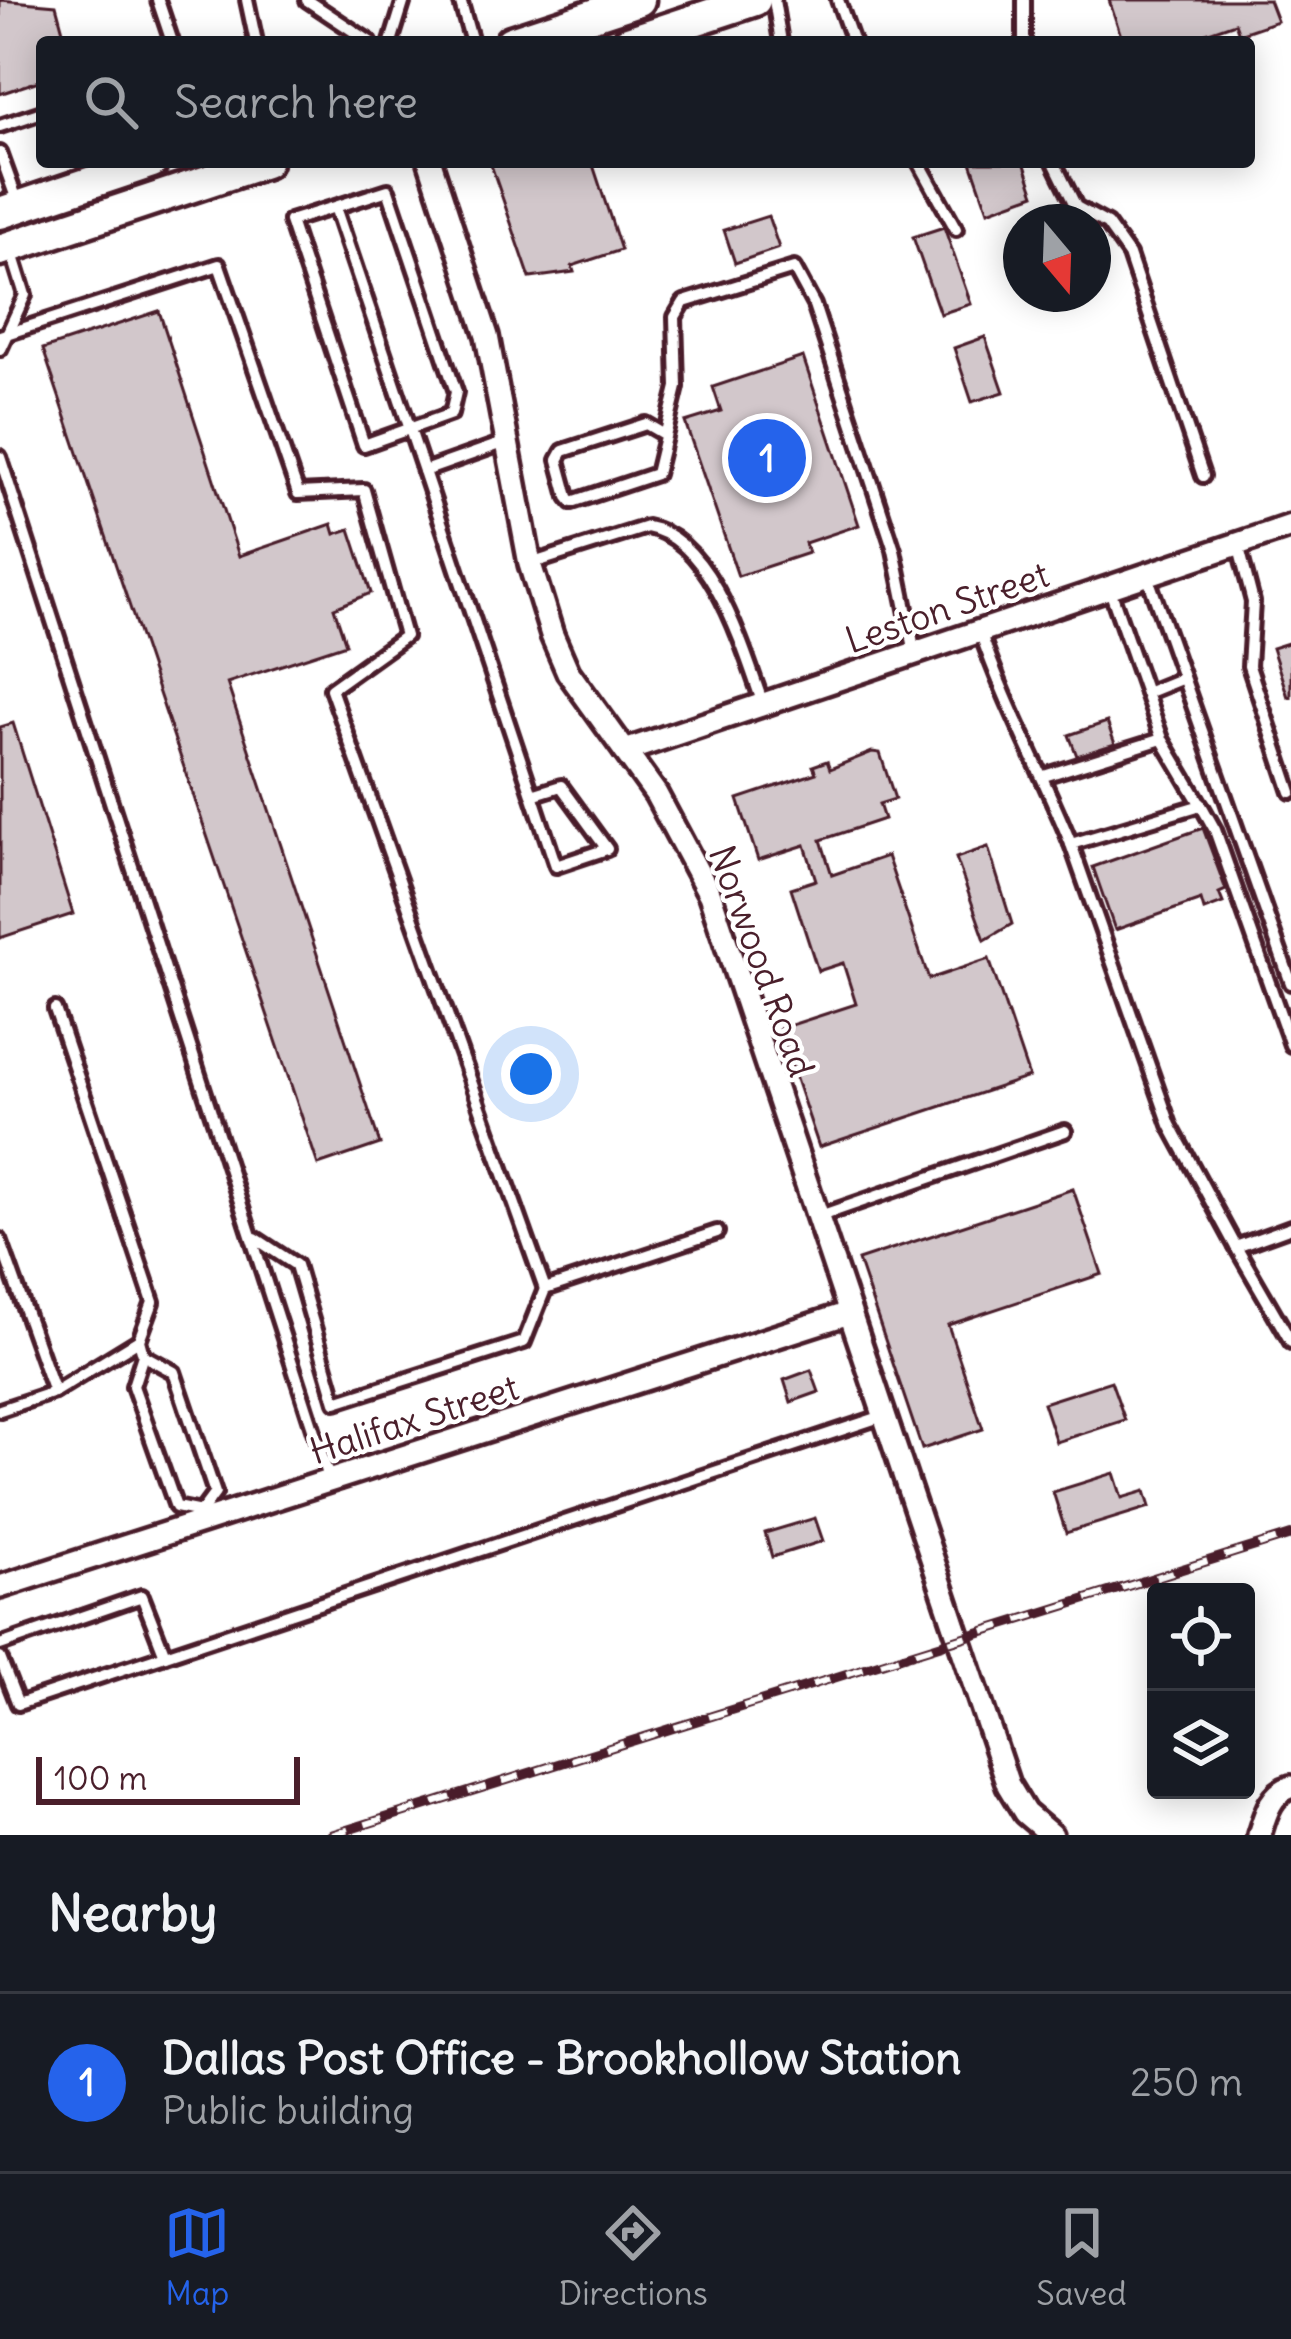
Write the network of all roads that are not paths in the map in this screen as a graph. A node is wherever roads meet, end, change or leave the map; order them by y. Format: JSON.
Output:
{"nodes":[{"id":1,"x":158,"y":0,"type":"edge"},
{"id":2,"x":247,"y":0,"type":"edge"},
{"id":3,"x":308,"y":0,"type":"edge"},
{"id":4,"x":404,"y":0,"type":"edge"},
{"id":5,"x":460,"y":0,"type":"edge"},
{"id":6,"x":639,"y":0,"type":"edge"},
{"id":7,"x":755,"y":0,"type":"edge"},
{"id":8,"x":774,"y":0,"type":"edge"},
{"id":9,"x":838,"y":0,"type":"edge"},
{"id":10,"x":1024,"y":0,"type":"edge"},
{"id":11,"x":589,"y":8,"type":"edge"},
{"id":12,"x":170,"y":36,"type":"edge"},
{"id":13,"x":255,"y":36,"type":"edge"},
{"id":14,"x":361,"y":36,"type":"edge"},
{"id":15,"x":393,"y":36,"type":"edge"},
{"id":16,"x":470,"y":36,"type":"edge"},
{"id":17,"x":525,"y":36,"type":"edge"},
{"id":18,"x":646,"y":36,"type":"edge"},
{"id":19,"x":780,"y":36,"type":"edge"},
{"id":20,"x":851,"y":36,"type":"edge"},
{"id":21,"x":1024,"y":36,"type":"edge"},
{"id":22,"x":36,"y":114,"type":"edge"},
{"id":23,"x":0,"y":126,"type":"edge"},
{"id":24,"x":0,"y":153,"type":"edge"},
{"id":25,"x":139,"y":168,"type":"edge"},
{"id":26,"x":241,"y":168,"type":"edge"},
{"id":27,"x":432,"y":168,"type":"edge"},
{"id":28,"x":922,"y":168,"type":"edge"},
{"id":29,"x":1057,"y":168,"type":"edge"},
{"id":30,"x":335,"y":207,"type":"junction"},
{"id":31,"x":6,"y":227,"type":"edge"},
{"id":32,"x":956,"y":229,"type":"dead end"},
{"id":33,"x":1,"y":340,"type":"edge"},
{"id":34,"x":410,"y":429,"type":"junction"},
{"id":35,"x":665,"y":435,"type":"junction"},
{"id":36,"x":506,"y":442,"type":"junction"},
{"id":37,"x":0,"y":457,"type":"edge"},
{"id":38,"x":424,"y":472,"type":"junction"},
{"id":39,"x":1203,"y":476,"type":"dead end"},
{"id":40,"x":1291,"y":526,"type":"edge"},
{"id":41,"x":1238,"y":544,"type":"junction"},
{"id":42,"x":530,"y":564,"type":"junction"},
{"id":43,"x":1147,"y":575,"type":"junction"},
{"id":44,"x":1109,"y":587,"type":"junction"},
{"id":45,"x":980,"y":631,"type":"junction"},
{"id":46,"x":915,"y":653,"type":"junction"},
{"id":47,"x":1183,"y":678,"type":"junction"},
{"id":48,"x":1146,"y":693,"type":"junction"},
{"id":49,"x":763,"y":704,"type":"junction"},
{"id":50,"x":1162,"y":739,"type":"junction"},
{"id":51,"x":625,"y":751,"type":"junction"},
{"id":52,"x":1044,"y":776,"type":"junction"},
{"id":53,"x":1291,"y":792,"type":"edge"},
{"id":54,"x":532,"y":795,"type":"junction"},
{"id":55,"x":1201,"y":805,"type":"junction"},
{"id":56,"x":1071,"y":844,"type":"junction"},
{"id":57,"x":1291,"y":983,"type":"edge"},
{"id":58,"x":55,"y":1009,"type":"dead end"},
{"id":59,"x":1291,"y":1046,"type":"edge"},
{"id":60,"x":1065,"y":1131,"type":"dead end"},
{"id":61,"x":817,"y":1217,"type":"junction"},
{"id":62,"x":1291,"y":1227,"type":"edge"},
{"id":63,"x":717,"y":1232,"type":"dead end"},
{"id":64,"x":253,"y":1236,"type":"junction"},
{"id":65,"x":1236,"y":1247,"type":"junction"},
{"id":66,"x":1,"y":1248,"type":"edge"},
{"id":67,"x":545,"y":1289,"type":"junction"},
{"id":68,"x":849,"y":1313,"type":"junction"},
{"id":69,"x":139,"y":1340,"type":"junction"},
{"id":70,"x":1291,"y":1342,"type":"edge"},
{"id":71,"x":143,"y":1355,"type":"junction"},
{"id":72,"x":54,"y":1392,"type":"junction"},
{"id":73,"x":0,"y":1410,"type":"edge"},
{"id":74,"x":883,"y":1417,"type":"junction"},
{"id":75,"x":330,"y":1481,"type":"junction"},
{"id":76,"x":203,"y":1517,"type":"junction"},
{"id":77,"x":0,"y":1587,"type":"edge"},
{"id":78,"x":0,"y":1645,"type":"edge"},
{"id":79,"x":164,"y":1655,"type":"junction"},
{"id":80,"x":0,"y":1658,"type":"edge"},
{"id":81,"x":1291,"y":1787,"type":"edge"},
{"id":82,"x":1051,"y":1835,"type":"edge"},
{"id":83,"x":1258,"y":1835,"type":"edge"}],
"edges":[{"from":1,"to":12,"type":"lane"},
{"from":2,"to":13,"type":"lane"},
{"from":3,"to":14,"type":"lane"},
{"from":4,"to":15,"type":"lane"},
{"from":5,"to":16,"type":"lane"},
{"from":6,"to":11,"type":"main road"},
{"from":7,"to":18,"type":"main road"},
{"from":8,"to":19,"type":"lane"},
{"from":9,"to":20,"type":"lane"},
{"from":10,"to":21,"type":"lane"},
{"from":11,"to":17,"type":"main road"},
{"from":22,"to":23,"type":"lane"},
{"from":24,"to":31,"type":"lane"},
{"from":25,"to":31,"type":"main road"},
{"from":26,"to":31,"type":"main road"},
{"from":27,"to":36,"type":"street","name":"Norwood Road"},
{"from":28,"to":32,"type":"lane"},
{"from":29,"to":39,"type":"lane"},
{"from":30,"to":34,"type":"lane"},
{"from":30,"to":34,"type":"lane"},
{"from":30,"to":34,"type":"lane"},
{"from":31,"to":33,"type":"lane"},
{"from":33,"to":67,"type":"lane"},
{"from":34,"to":38,"type":"lane"},
{"from":35,"to":35,"type":"lane"},
{"from":35,"to":46,"type":"lane"},
{"from":36,"to":38,"type":"lane"},
{"from":36,"to":42,"type":"street","name":"Norwood Road"},
{"from":37,"to":64,"type":"lane"},
{"from":38,"to":54,"type":"lane"},
{"from":40,"to":41,"type":"street","name":"Leston Street"},
{"from":41,"to":43,"type":"street","name":"Leston Street"},
{"from":41,"to":53,"type":"lane"},
{"from":42,"to":49,"type":"lane"},
{"from":42,"to":51,"type":"street","name":"Norwood Road"},
{"from":43,"to":44,"type":"street","name":"Leston Street"},
{"from":43,"to":47,"type":"lane"},
{"from":44,"to":45,"type":"street","name":"Leston Street"},
{"from":44,"to":48,"type":"lane"},
{"from":45,"to":46,"type":"street","name":"Leston Street"},
{"from":45,"to":52,"type":"lane"},
{"from":46,"to":49,"type":"street","name":"Leston Street"},
{"from":47,"to":48,"type":"lane"},
{"from":47,"to":57,"type":"lane"},
{"from":48,"to":50,"type":"lane"},
{"from":49,"to":51,"type":"street","name":"Leston Street"},
{"from":50,"to":52,"type":"lane"},
{"from":50,"to":55,"type":"lane"},
{"from":51,"to":61,"type":"street","name":"Norwood Road"},
{"from":52,"to":56,"type":"lane"},
{"from":54,"to":54,"type":"lane"},
{"from":55,"to":56,"type":"lane"},
{"from":55,"to":59,"type":"lane"},
{"from":56,"to":65,"type":"lane"},
{"from":58,"to":69,"type":"lane"},
{"from":60,"to":61,"type":"lane"},
{"from":61,"to":68,"type":"street","name":"Norwood Road"},
{"from":62,"to":65,"type":"lane"},
{"from":63,"to":67,"type":"lane"},
{"from":64,"to":67,"type":"lane"},
{"from":64,"to":75,"type":"lane"},
{"from":65,"to":70,"type":"lane"},
{"from":66,"to":72,"type":"lane"},
{"from":68,"to":74,"type":"street","name":"Norwood Road"},
{"from":68,"to":75,"type":"street","name":"Halifax Street"},
{"from":69,"to":71,"type":"lane"},
{"from":69,"to":72,"type":"lane"},
{"from":71,"to":76,"type":"lane"},
{"from":71,"to":76,"type":"lane"},
{"from":72,"to":73,"type":"lane"},
{"from":74,"to":79,"type":"lane"},
{"from":74,"to":82,"type":"street","name":"Norwood Road"},
{"from":75,"to":76,"type":"street","name":"Halifax Street"},
{"from":76,"to":77,"type":"street","name":"Halifax Street"},
{"from":78,"to":79,"type":"lane"},
{"from":79,"to":80,"type":"lane"},
{"from":81,"to":83,"type":"street"}]}
